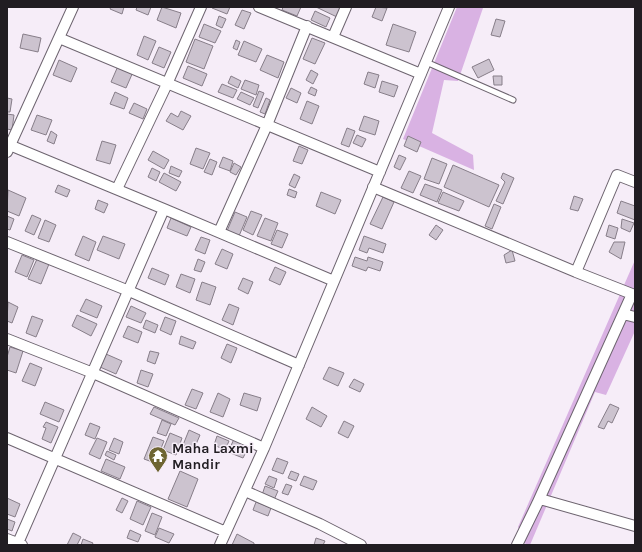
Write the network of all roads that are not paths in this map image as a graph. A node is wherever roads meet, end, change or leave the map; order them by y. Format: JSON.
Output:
{"nodes":[{"id":1,"x":73,"y":7,"type":"edge"},
{"id":2,"x":201,"y":7,"type":"edge"},
{"id":3,"x":259,"y":7,"type":"edge"},
{"id":4,"x":346,"y":7,"type":"edge"},
{"id":5,"x":449,"y":7,"type":"edge"},
{"id":6,"x":307,"y":26,"type":"junction"},
{"id":7,"x":333,"y":37,"type":"junction"},
{"id":8,"x":59,"y":38,"type":"junction"},
{"id":9,"x":426,"y":62,"type":"junction"},
{"id":10,"x":421,"y":74,"type":"junction"},
{"id":11,"x":167,"y":84,"type":"junction"},
{"id":12,"x":512,"y":100,"type":"dead end"},
{"id":13,"x":267,"y":125,"type":"junction"},
{"id":14,"x":8,"y":147,"type":"edge"},
{"id":15,"x":380,"y":172,"type":"junction"},
{"id":16,"x":635,"y":182,"type":"edge"},
{"id":17,"x":373,"y":187,"type":"junction"},
{"id":18,"x":117,"y":189,"type":"junction"},
{"id":19,"x":164,"y":209,"type":"junction"},
{"id":20,"x":219,"y":232,"type":"junction"},
{"id":21,"x":7,"y":242,"type":"edge"},
{"id":22,"x":576,"y":272,"type":"junction"},
{"id":23,"x":334,"y":281,"type":"junction"},
{"id":24,"x":129,"y":291,"type":"junction"},
{"id":25,"x":623,"y":314,"type":"junction"},
{"id":26,"x":635,"y":317,"type":"edge"},
{"id":27,"x":7,"y":339,"type":"edge"},
{"id":28,"x":299,"y":365,"type":"junction"},
{"id":29,"x":92,"y":373,"type":"junction"},
{"id":30,"x":7,"y":438,"type":"edge"},
{"id":31,"x":264,"y":448,"type":"junction"},
{"id":32,"x":56,"y":458,"type":"junction"},
{"id":33,"x":244,"y":491,"type":"junction"},
{"id":34,"x":540,"y":499,"type":"junction"},
{"id":35,"x":635,"y":526,"type":"edge"},
{"id":36,"x":226,"y":532,"type":"junction"},
{"id":37,"x":7,"y":539,"type":"edge"},
{"id":38,"x":20,"y":544,"type":"edge"},
{"id":39,"x":220,"y":545,"type":"edge"},
{"id":40,"x":362,"y":545,"type":"edge"},
{"id":41,"x":517,"y":545,"type":"edge"}],
"edges":[{"from":1,"to":8,"type":"street"},
{"from":2,"to":11,"type":"street"},
{"from":3,"to":6,"type":"street"},
{"from":4,"to":7,"type":"street"},
{"from":5,"to":9,"type":"street"},
{"from":6,"to":7,"type":"street"},
{"from":6,"to":13,"type":"street"},
{"from":7,"to":10,"type":"street"},
{"from":8,"to":11,"type":"street"},
{"from":8,"to":14,"type":"street"},
{"from":9,"to":10,"type":"street"},
{"from":9,"to":12,"type":"lane"},
{"from":10,"to":15,"type":"street"},
{"from":11,"to":13,"type":"street"},
{"from":11,"to":18,"type":"street"},
{"from":13,"to":15,"type":"street"},
{"from":13,"to":20,"type":"street"},
{"from":14,"to":18,"type":"street"},
{"from":15,"to":17,"type":"street"},
{"from":16,"to":22,"type":"street"},
{"from":17,"to":22,"type":"street"},
{"from":17,"to":23,"type":"street"},
{"from":18,"to":19,"type":"street"},
{"from":19,"to":20,"type":"street"},
{"from":19,"to":24,"type":"street"},
{"from":20,"to":23,"type":"street"},
{"from":21,"to":24,"type":"street"},
{"from":22,"to":25,"type":"street"},
{"from":23,"to":28,"type":"street"},
{"from":24,"to":28,"type":"street"},
{"from":24,"to":29,"type":"street"},
{"from":25,"to":26,"type":"street"},
{"from":25,"to":34,"type":"street"},
{"from":27,"to":29,"type":"street"},
{"from":28,"to":31,"type":"street"},
{"from":29,"to":31,"type":"street"},
{"from":29,"to":32,"type":"street"},
{"from":30,"to":32,"type":"street"},
{"from":31,"to":33,"type":"street"},
{"from":32,"to":36,"type":"street"},
{"from":32,"to":38,"type":"street"},
{"from":33,"to":36,"type":"street"},
{"from":33,"to":40,"type":"street"},
{"from":34,"to":35,"type":"street"},
{"from":34,"to":41,"type":"street"},
{"from":36,"to":39,"type":"street"},
{"from":37,"to":38,"type":"street"}]}
